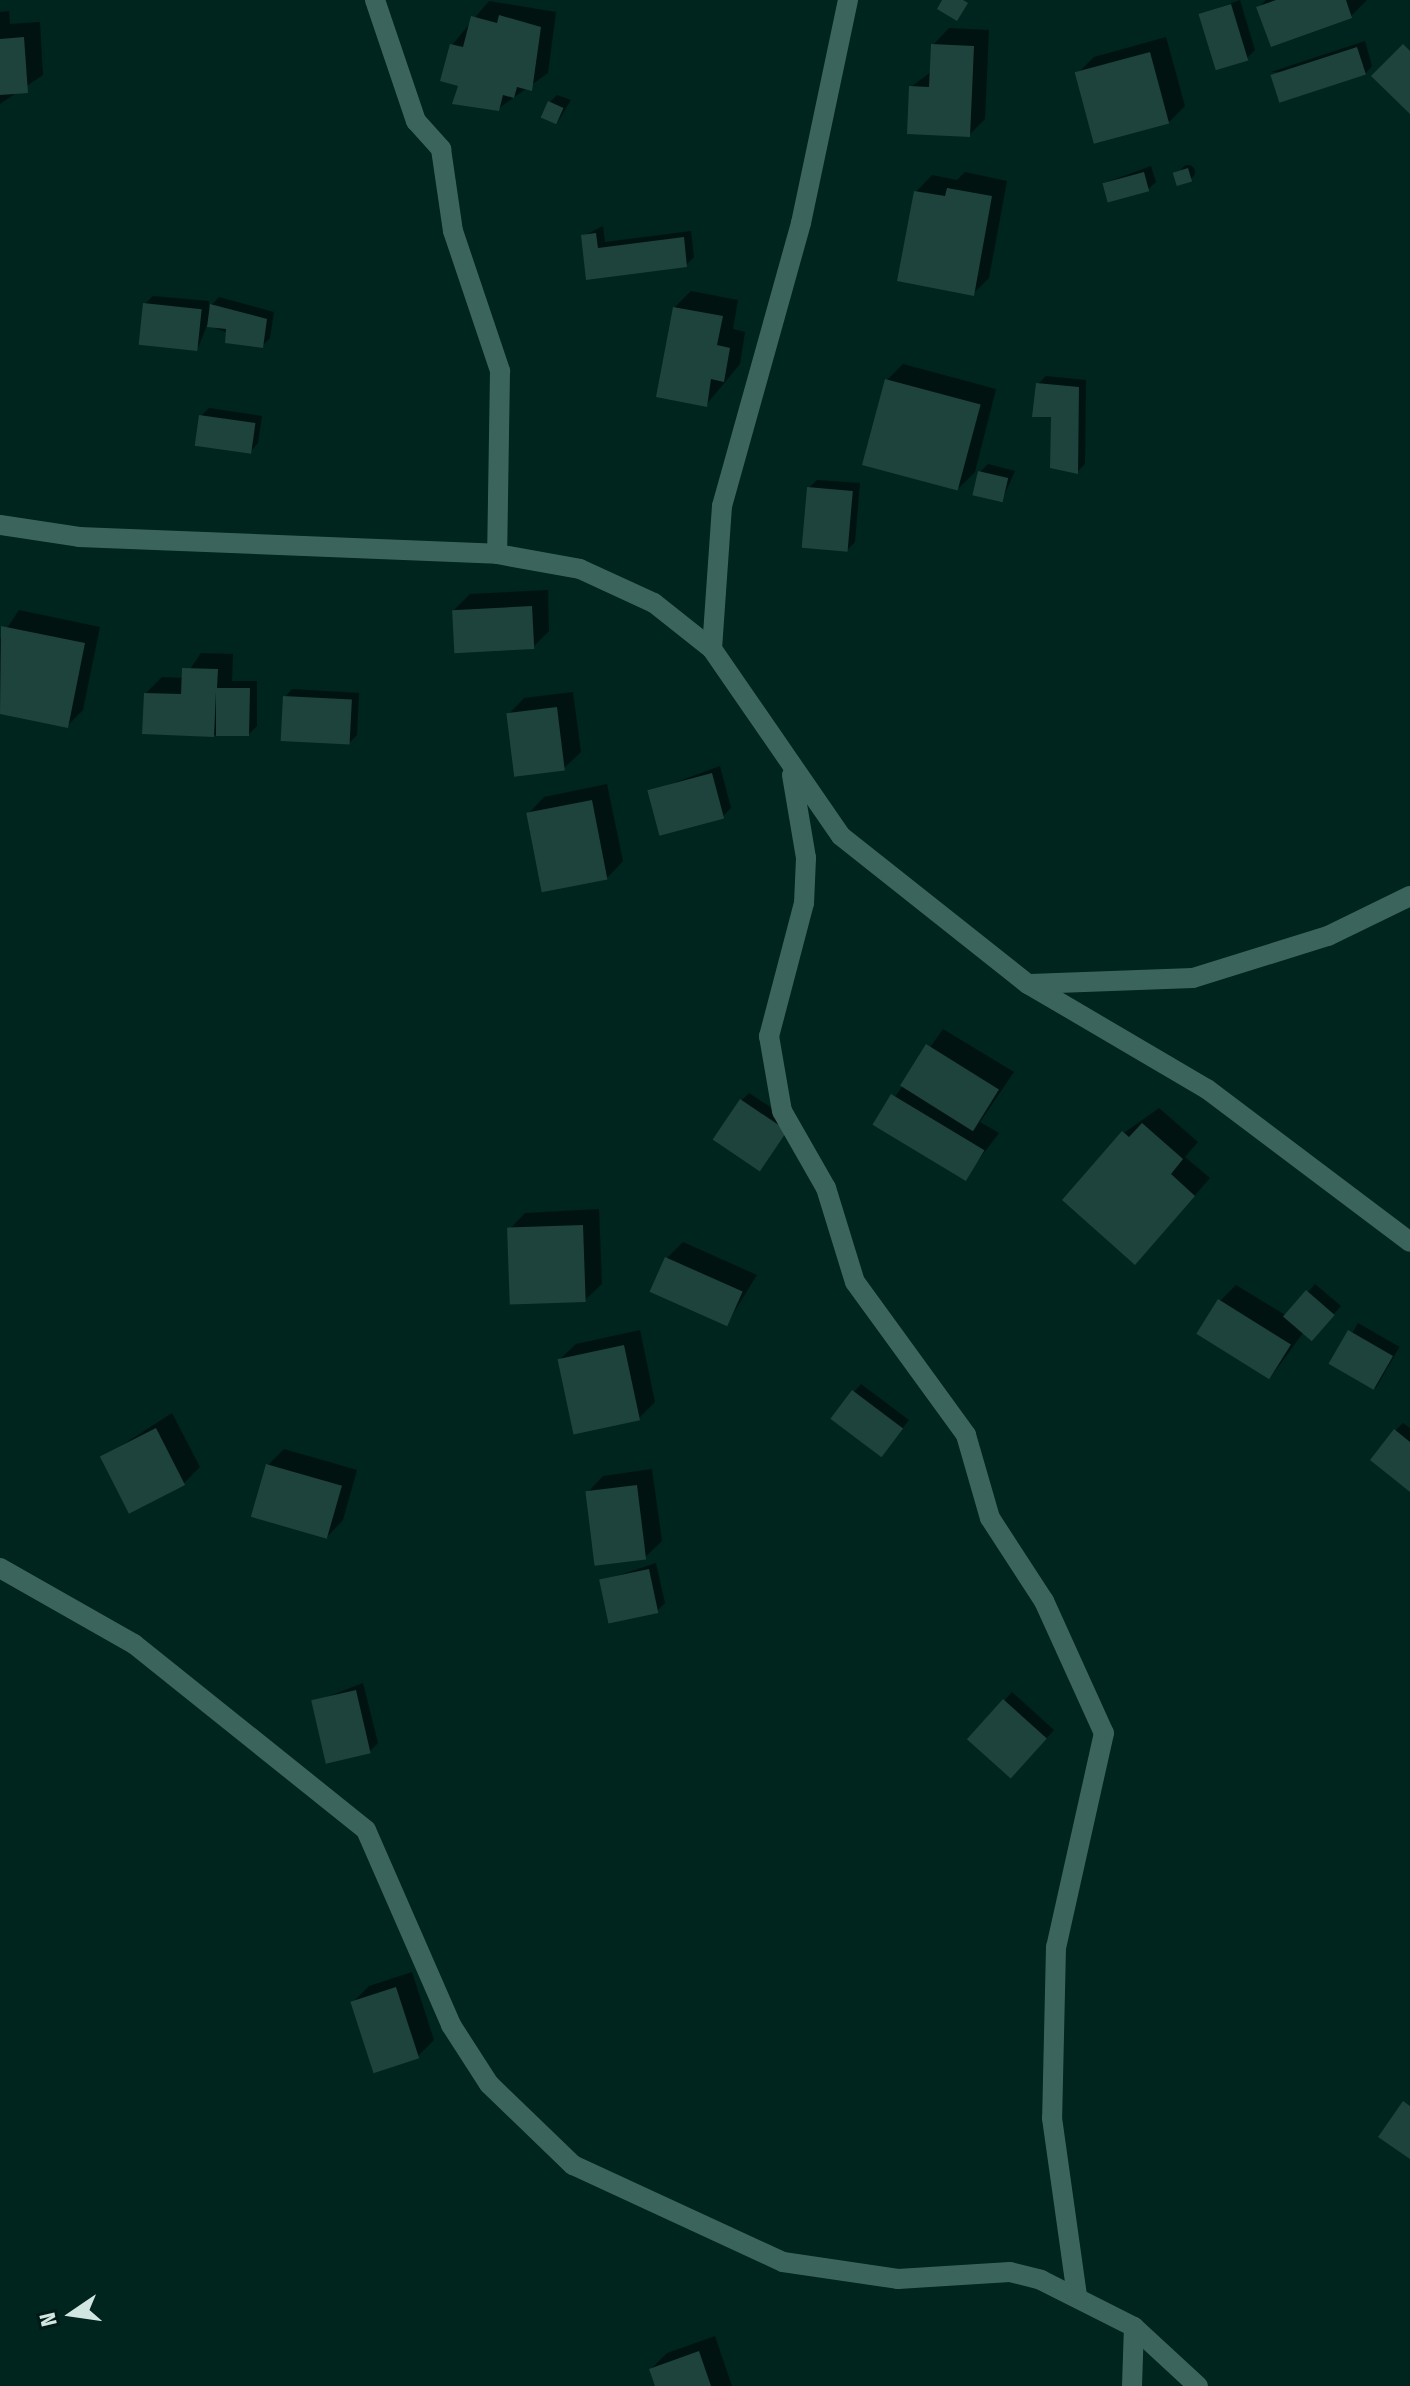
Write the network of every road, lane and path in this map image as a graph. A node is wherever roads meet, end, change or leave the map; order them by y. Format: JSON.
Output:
{"nodes":[{"id":1,"x":375,"y":0,"type":"edge"},
{"id":2,"x":848,"y":0,"type":"edge"},
{"id":3,"x":0,"y":525,"type":"edge"},
{"id":4,"x":497,"y":554,"type":"junction"},
{"id":5,"x":712,"y":649,"type":"junction"},
{"id":6,"x":791,"y":770,"type":"junction"},
{"id":7,"x":1410,"y":896,"type":"edge"},
{"id":8,"x":1028,"y":984,"type":"junction"},
{"id":9,"x":1410,"y":1242,"type":"edge"},
{"id":10,"x":0,"y":1568,"type":"edge"},
{"id":11,"x":1077,"y":2295,"type":"junction"},
{"id":12,"x":1134,"y":2327,"type":"junction"},
{"id":13,"x":1132,"y":2386,"type":"edge"},
{"id":14,"x":1198,"y":2386,"type":"edge"}],
"edges":[{"from":1,"to":4,"type":"street"},
{"from":2,"to":5,"type":"street"},
{"from":3,"to":4,"type":"street"},
{"from":4,"to":5,"type":"street"},
{"from":5,"to":6,"type":"street"},
{"from":6,"to":8,"type":"street"},
{"from":6,"to":11,"type":"street"},
{"from":7,"to":8,"type":"street"},
{"from":8,"to":9,"type":"street"},
{"from":10,"to":11,"type":"street"},
{"from":11,"to":12,"type":"street"},
{"from":12,"to":13,"type":"street"},
{"from":12,"to":14,"type":"street"}]}
